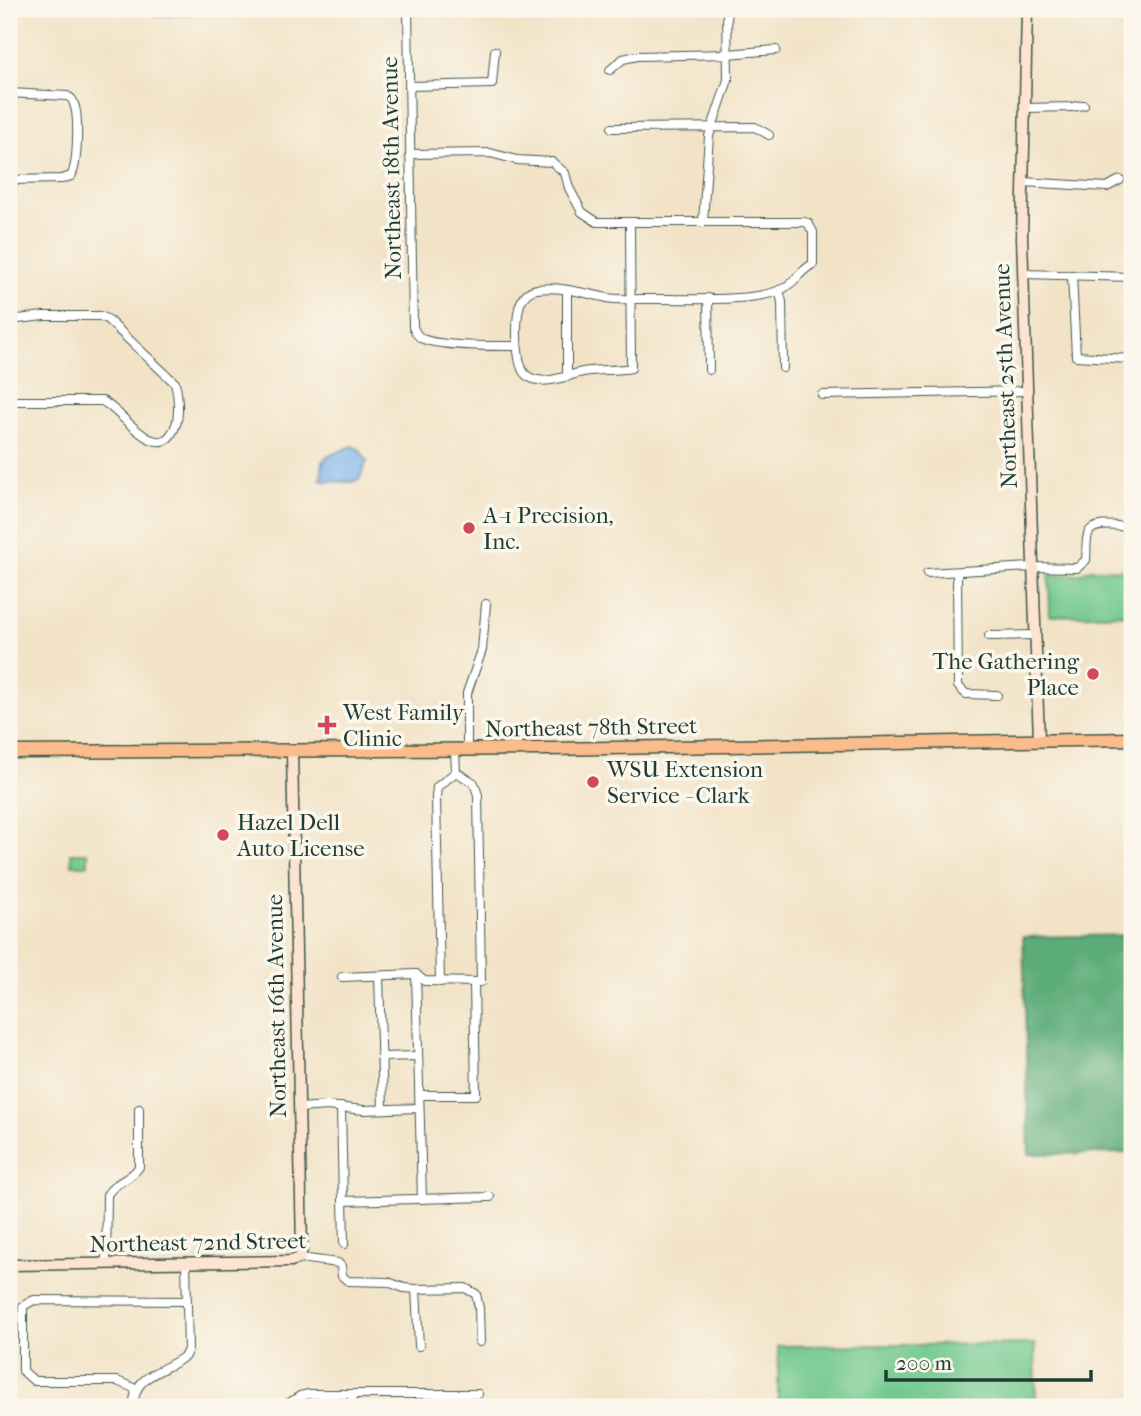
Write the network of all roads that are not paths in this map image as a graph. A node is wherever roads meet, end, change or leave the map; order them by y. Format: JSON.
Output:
{"nodes":[{"id":1,"x":408,"y":9,"type":"edge"},
{"id":2,"x":727,"y":9,"type":"edge"},
{"id":3,"x":1027,"y":9,"type":"edge"},
{"id":4,"x":776,"y":50,"type":"dead end"},
{"id":5,"x":495,"y":51,"type":"dead end"},
{"id":6,"x":728,"y":54,"type":"junction"},
{"id":7,"x":610,"y":70,"type":"dead end"},
{"id":8,"x":409,"y":86,"type":"junction"},
{"id":9,"x":9,"y":93,"type":"edge"},
{"id":10,"x":1084,"y":105,"type":"dead end"},
{"id":11,"x":1025,"y":108,"type":"junction"},
{"id":12,"x":612,"y":128,"type":"dead end"},
{"id":13,"x":712,"y":128,"type":"junction"},
{"id":14,"x":769,"y":135,"type":"dead end"},
{"id":15,"x":410,"y":154,"type":"junction"},
{"id":16,"x":9,"y":180,"type":"edge"},
{"id":17,"x":1120,"y":180,"type":"dead end"},
{"id":18,"x":1023,"y":183,"type":"junction"},
{"id":19,"x":703,"y":221,"type":"junction"},
{"id":20,"x":630,"y":223,"type":"junction"},
{"id":21,"x":1023,"y":274,"type":"junction"},
{"id":22,"x":1072,"y":275,"type":"junction"},
{"id":23,"x":1132,"y":277,"type":"edge"},
{"id":24,"x":567,"y":290,"type":"junction"},
{"id":25,"x":779,"y":290,"type":"junction"},
{"id":26,"x":708,"y":298,"type":"junction"},
{"id":27,"x":632,"y":299,"type":"junction"},
{"id":28,"x":9,"y":320,"type":"edge"},
{"id":29,"x":517,"y":346,"type":"junction"},
{"id":30,"x":1132,"y":359,"type":"edge"},
{"id":31,"x":783,"y":368,"type":"dead end"},
{"id":32,"x":709,"y":370,"type":"dead end"},
{"id":33,"x":567,"y":377,"type":"junction"},
{"id":34,"x":1027,"y":391,"type":"junction"},
{"id":35,"x":822,"y":395,"type":"dead end"},
{"id":36,"x":9,"y":401,"type":"edge"},
{"id":37,"x":1132,"y":527,"type":"edge"},
{"id":38,"x":1032,"y":567,"type":"junction"},
{"id":39,"x":927,"y":573,"type":"dead end"},
{"id":40,"x":957,"y":573,"type":"junction"},
{"id":41,"x":486,"y":604,"type":"dead end"},
{"id":42,"x":1035,"y":635,"type":"junction"},
{"id":43,"x":989,"y":636,"type":"dead end"},
{"id":44,"x":997,"y":695,"type":"dead end"},
{"id":45,"x":1132,"y":739,"type":"edge"},
{"id":46,"x":1039,"y":741,"type":"junction"},
{"id":47,"x":461,"y":750,"type":"junction"},
{"id":48,"x":9,"y":751,"type":"edge"},
{"id":49,"x":292,"y":752,"type":"junction"},
{"id":50,"x":456,"y":772,"type":"junction"},
{"id":51,"x":416,"y":974,"type":"junction"},
{"id":52,"x":379,"y":975,"type":"junction"},
{"id":53,"x":342,"y":977,"type":"dead end"},
{"id":54,"x":440,"y":982,"type":"junction"},
{"id":55,"x":474,"y":982,"type":"junction"},
{"id":56,"x":418,"y":1056,"type":"junction"},
{"id":57,"x":381,"y":1057,"type":"junction"},
{"id":58,"x":419,"y":1095,"type":"junction"},
{"id":59,"x":341,"y":1107,"type":"junction"},
{"id":60,"x":299,"y":1108,"type":"junction"},
{"id":61,"x":419,"y":1108,"type":"junction"},
{"id":62,"x":139,"y":1109,"type":"dead end"},
{"id":63,"x":383,"y":1109,"type":"junction"},
{"id":64,"x":490,"y":1197,"type":"dead end"},
{"id":65,"x":422,"y":1199,"type":"junction"},
{"id":66,"x":343,"y":1201,"type":"junction"},
{"id":67,"x":344,"y":1244,"type":"dead end"},
{"id":68,"x":300,"y":1258,"type":"junction"},
{"id":69,"x":186,"y":1262,"type":"junction"},
{"id":70,"x":106,"y":1264,"type":"junction"},
{"id":71,"x":9,"y":1265,"type":"edge"},
{"id":72,"x":416,"y":1289,"type":"junction"},
{"id":73,"x":187,"y":1301,"type":"junction"},
{"id":74,"x":481,"y":1342,"type":"dead end"},
{"id":75,"x":419,"y":1346,"type":"dead end"},
{"id":76,"x":136,"y":1388,"type":"junction"},
{"id":77,"x":352,"y":1394,"type":"junction"},
{"id":78,"x":478,"y":1394,"type":"dead end"},
{"id":79,"x":134,"y":1407,"type":"edge"},
{"id":80,"x":283,"y":1407,"type":"edge"},
{"id":81,"x":353,"y":1407,"type":"edge"}],
"edges":[{"from":1,"to":8,"type":"street","name":"Northeast 18th Avenue"},
{"from":2,"to":6,"type":"street"},
{"from":3,"to":11,"type":"street","name":"Northeast 25th Avenue"},
{"from":4,"to":6,"type":"street"},
{"from":5,"to":8,"type":"street"},
{"from":6,"to":7,"type":"street"},
{"from":6,"to":13,"type":"street"},
{"from":8,"to":15,"type":"street","name":"Northeast 18th Avenue"},
{"from":9,"to":16,"type":"street"},
{"from":10,"to":11,"type":"street"},
{"from":11,"to":18,"type":"street","name":"Northeast 25th Avenue"},
{"from":12,"to":13,"type":"street"},
{"from":13,"to":14,"type":"street"},
{"from":13,"to":19,"type":"street"},
{"from":15,"to":20,"type":"street"},
{"from":15,"to":29,"type":"street","name":"Northeast 18th Avenue"},
{"from":17,"to":18,"type":"street"},
{"from":18,"to":21,"type":"street","name":"Northeast 25th Avenue"},
{"from":19,"to":20,"type":"street"},
{"from":19,"to":25,"type":"street"},
{"from":20,"to":27,"type":"street"},
{"from":21,"to":22,"type":"street"},
{"from":21,"to":34,"type":"street","name":"Northeast 25th Avenue"},
{"from":22,"to":23,"type":"street"},
{"from":22,"to":30,"type":"street"},
{"from":24,"to":27,"type":"street"},
{"from":24,"to":29,"type":"street"},
{"from":24,"to":33,"type":"street"},
{"from":25,"to":26,"type":"street"},
{"from":25,"to":31,"type":"street"},
{"from":26,"to":27,"type":"street"},
{"from":26,"to":32,"type":"street"},
{"from":27,"to":33,"type":"street"},
{"from":28,"to":36,"type":"street"},
{"from":29,"to":33,"type":"street"},
{"from":34,"to":35,"type":"street"},
{"from":34,"to":38,"type":"street","name":"Northeast 25th Avenue"},
{"from":37,"to":38,"type":"street"},
{"from":38,"to":40,"type":"street"},
{"from":38,"to":42,"type":"street","name":"Northeast 25th Avenue"},
{"from":39,"to":40,"type":"street"},
{"from":40,"to":44,"type":"street"},
{"from":41,"to":47,"type":"street"},
{"from":42,"to":43,"type":"street"},
{"from":42,"to":46,"type":"street","name":"Northeast 25th Avenue"},
{"from":45,"to":46,"type":"main road","name":"Northeast 78th Street"},
{"from":46,"to":47,"type":"main road","name":"Northeast 78th Street"},
{"from":47,"to":49,"type":"main road","name":"Northeast 78th Street"},
{"from":47,"to":50,"type":"street"},
{"from":48,"to":49,"type":"main road","name":"Northeast 78th Street"},
{"from":49,"to":60,"type":"street","name":"Northeast 16th Avenue"},
{"from":50,"to":54,"type":"street"},
{"from":50,"to":55,"type":"street"},
{"from":51,"to":52,"type":"street"},
{"from":51,"to":54,"type":"street"},
{"from":51,"to":56,"type":"street"},
{"from":52,"to":53,"type":"street"},
{"from":52,"to":57,"type":"street"},
{"from":54,"to":55,"type":"street"},
{"from":55,"to":58,"type":"street"},
{"from":56,"to":57,"type":"street"},
{"from":56,"to":58,"type":"street"},
{"from":57,"to":63,"type":"street"},
{"from":58,"to":61,"type":"street"},
{"from":59,"to":60,"type":"street"},
{"from":59,"to":63,"type":"street"},
{"from":59,"to":66,"type":"street"},
{"from":60,"to":68,"type":"street","name":"Northeast 16th Avenue"},
{"from":61,"to":63,"type":"street"},
{"from":61,"to":65,"type":"street"},
{"from":62,"to":70,"type":"street"},
{"from":64,"to":65,"type":"street"},
{"from":65,"to":66,"type":"street"},
{"from":66,"to":67,"type":"street"},
{"from":68,"to":69,"type":"street","name":"Northeast 72nd Street"},
{"from":68,"to":72,"type":"street","name":"Northeast 72nd Street"},
{"from":69,"to":70,"type":"street","name":"Northeast 72nd Street"},
{"from":69,"to":73,"type":"street"},
{"from":70,"to":71,"type":"street","name":"Northeast 72nd Street"},
{"from":72,"to":74,"type":"street"},
{"from":72,"to":75,"type":"street"},
{"from":73,"to":76,"type":"street"},
{"from":73,"to":76,"type":"street"},
{"from":76,"to":79,"type":"street"},
{"from":77,"to":78,"type":"street"},
{"from":77,"to":80,"type":"street"},
{"from":77,"to":81,"type":"street"}]}
